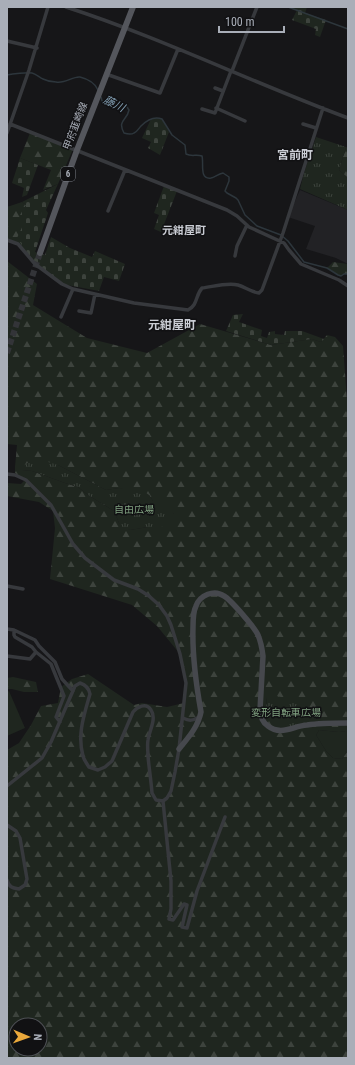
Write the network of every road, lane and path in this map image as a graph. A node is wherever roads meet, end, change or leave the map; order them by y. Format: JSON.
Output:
{"nodes":[{"id":1,"x":48,"y":7,"type":"edge"},
{"id":2,"x":66,"y":7,"type":"edge"},
{"id":3,"x":132,"y":7,"type":"edge"},
{"id":4,"x":257,"y":7,"type":"edge"},
{"id":5,"x":124,"y":28,"type":"junction"},
{"id":6,"x":7,"y":41,"type":"edge"},
{"id":7,"x":37,"y":48,"type":"junction"},
{"id":8,"x":178,"y":49,"type":"junction"},
{"id":9,"x":232,"y":71,"type":"junction"},
{"id":10,"x":106,"y":74,"type":"junction"},
{"id":11,"x":215,"y":88,"type":"dead end"},
{"id":12,"x":223,"y":91,"type":"junction"},
{"id":13,"x":216,"y":108,"type":"junction"},
{"id":14,"x":322,"y":108,"type":"junction"},
{"id":15,"x":202,"y":109,"type":"dead end"},
{"id":16,"x":348,"y":118,"type":"edge"},
{"id":17,"x":245,"y":121,"type":"dead end"},
{"id":18,"x":10,"y":124,"type":"junction"},
{"id":19,"x":303,"y":124,"type":"dead end"},
{"id":20,"x":316,"y":128,"type":"junction"},
{"id":21,"x":7,"y":133,"type":"edge"},
{"id":22,"x":77,"y":150,"type":"junction"},
{"id":23,"x":125,"y":170,"type":"junction"},
{"id":24,"x":108,"y":210,"type":"dead end"},
{"id":25,"x":247,"y":225,"type":"junction"},
{"id":26,"x":7,"y":240,"type":"edge"},
{"id":27,"x":281,"y":240,"type":"junction"},
{"id":28,"x":40,"y":253,"type":"tunnel mouth"},
{"id":29,"x":235,"y":256,"type":"dead end"},
{"id":30,"x":348,"y":287,"type":"edge"},
{"id":31,"x":73,"y":289,"type":"junction"},
{"id":32,"x":95,"y":294,"type":"junction"},
{"id":33,"x":79,"y":311,"type":"dead end"},
{"id":34,"x":61,"y":317,"type":"dead end"},
{"id":35,"x":7,"y":474,"type":"edge"},
{"id":36,"x":7,"y":586,"type":"edge"},
{"id":37,"x":24,"y":589,"type":"dead end"},
{"id":38,"x":7,"y":628,"type":"edge"},
{"id":39,"x":14,"y":630,"type":"junction"},
{"id":40,"x":36,"y":652,"type":"junction"},
{"id":41,"x":7,"y":656,"type":"edge"},
{"id":42,"x":73,"y":691,"type":"junction"},
{"id":43,"x":200,"y":717,"type":"junction"},
{"id":44,"x":182,"y":718,"type":"junction"},
{"id":45,"x":60,"y":722,"type":"junction"},
{"id":46,"x":348,"y":723,"type":"edge"},
{"id":47,"x":179,"y":749,"type":"junction"},
{"id":48,"x":7,"y":786,"type":"edge"},
{"id":49,"x":163,"y":801,"type":"junction"},
{"id":50,"x":225,"y":817,"type":"dead end"},
{"id":51,"x":7,"y":825,"type":"edge"},
{"id":52,"x":7,"y":880,"type":"edge"}],
"edges":[{"from":1,"to":7,"type":"street"},
{"from":2,"to":5,"type":"street"},
{"from":3,"to":5,"type":"main road","number":"6"},
{"from":4,"to":9,"type":"street"},
{"from":5,"to":8,"type":"street"},
{"from":5,"to":10,"type":"main road","number":"6"},
{"from":6,"to":7,"type":"street"},
{"from":7,"to":18,"type":"street"},
{"from":8,"to":9,"type":"street"},
{"from":8,"to":10,"type":"street"},
{"from":9,"to":12,"type":"street"},
{"from":9,"to":14,"type":"street"},
{"from":10,"to":22,"type":"main road","name":"甲府韮崎線","number":"6"},
{"from":11,"to":12,"type":"street"},
{"from":12,"to":13,"type":"street"},
{"from":13,"to":15,"type":"street"},
{"from":13,"to":17,"type":"street"},
{"from":14,"to":16,"type":"street"},
{"from":14,"to":20,"type":"street"},
{"from":18,"to":21,"type":"street"},
{"from":18,"to":22,"type":"street"},
{"from":19,"to":20,"type":"street"},
{"from":20,"to":27,"type":"street"},
{"from":22,"to":23,"type":"street"},
{"from":22,"to":28,"type":"main road","name":"甲府韮崎線","number":"6"},
{"from":23,"to":24,"type":"street"},
{"from":23,"to":25,"type":"street"},
{"from":25,"to":27,"type":"street"},
{"from":25,"to":29,"type":"street"},
{"from":26,"to":31,"type":"street"},
{"from":27,"to":30,"type":"street"},
{"from":27,"to":32,"type":"street"},
{"from":31,"to":32,"type":"street"},
{"from":31,"to":34,"type":"street"},
{"from":32,"to":33,"type":"street"},
{"from":35,"to":44,"type":"street"},
{"from":36,"to":37,"type":"street"},
{"from":38,"to":39,"type":"street"},
{"from":39,"to":40,"type":"street"},
{"from":39,"to":42,"type":"street"},
{"from":40,"to":41,"type":"street"},
{"from":40,"to":45,"type":"street"},
{"from":42,"to":45,"type":"street"},
{"from":42,"to":49,"type":"street"},
{"from":43,"to":44,"type":"street"},
{"from":43,"to":46,"type":"main road"},
{"from":43,"to":47,"type":"main road"},
{"from":44,"to":47,"type":"street"},
{"from":45,"to":48,"type":"street"},
{"from":47,"to":49,"type":"street"},
{"from":49,"to":50,"type":"street"},
{"from":51,"to":52,"type":"street"}]}
